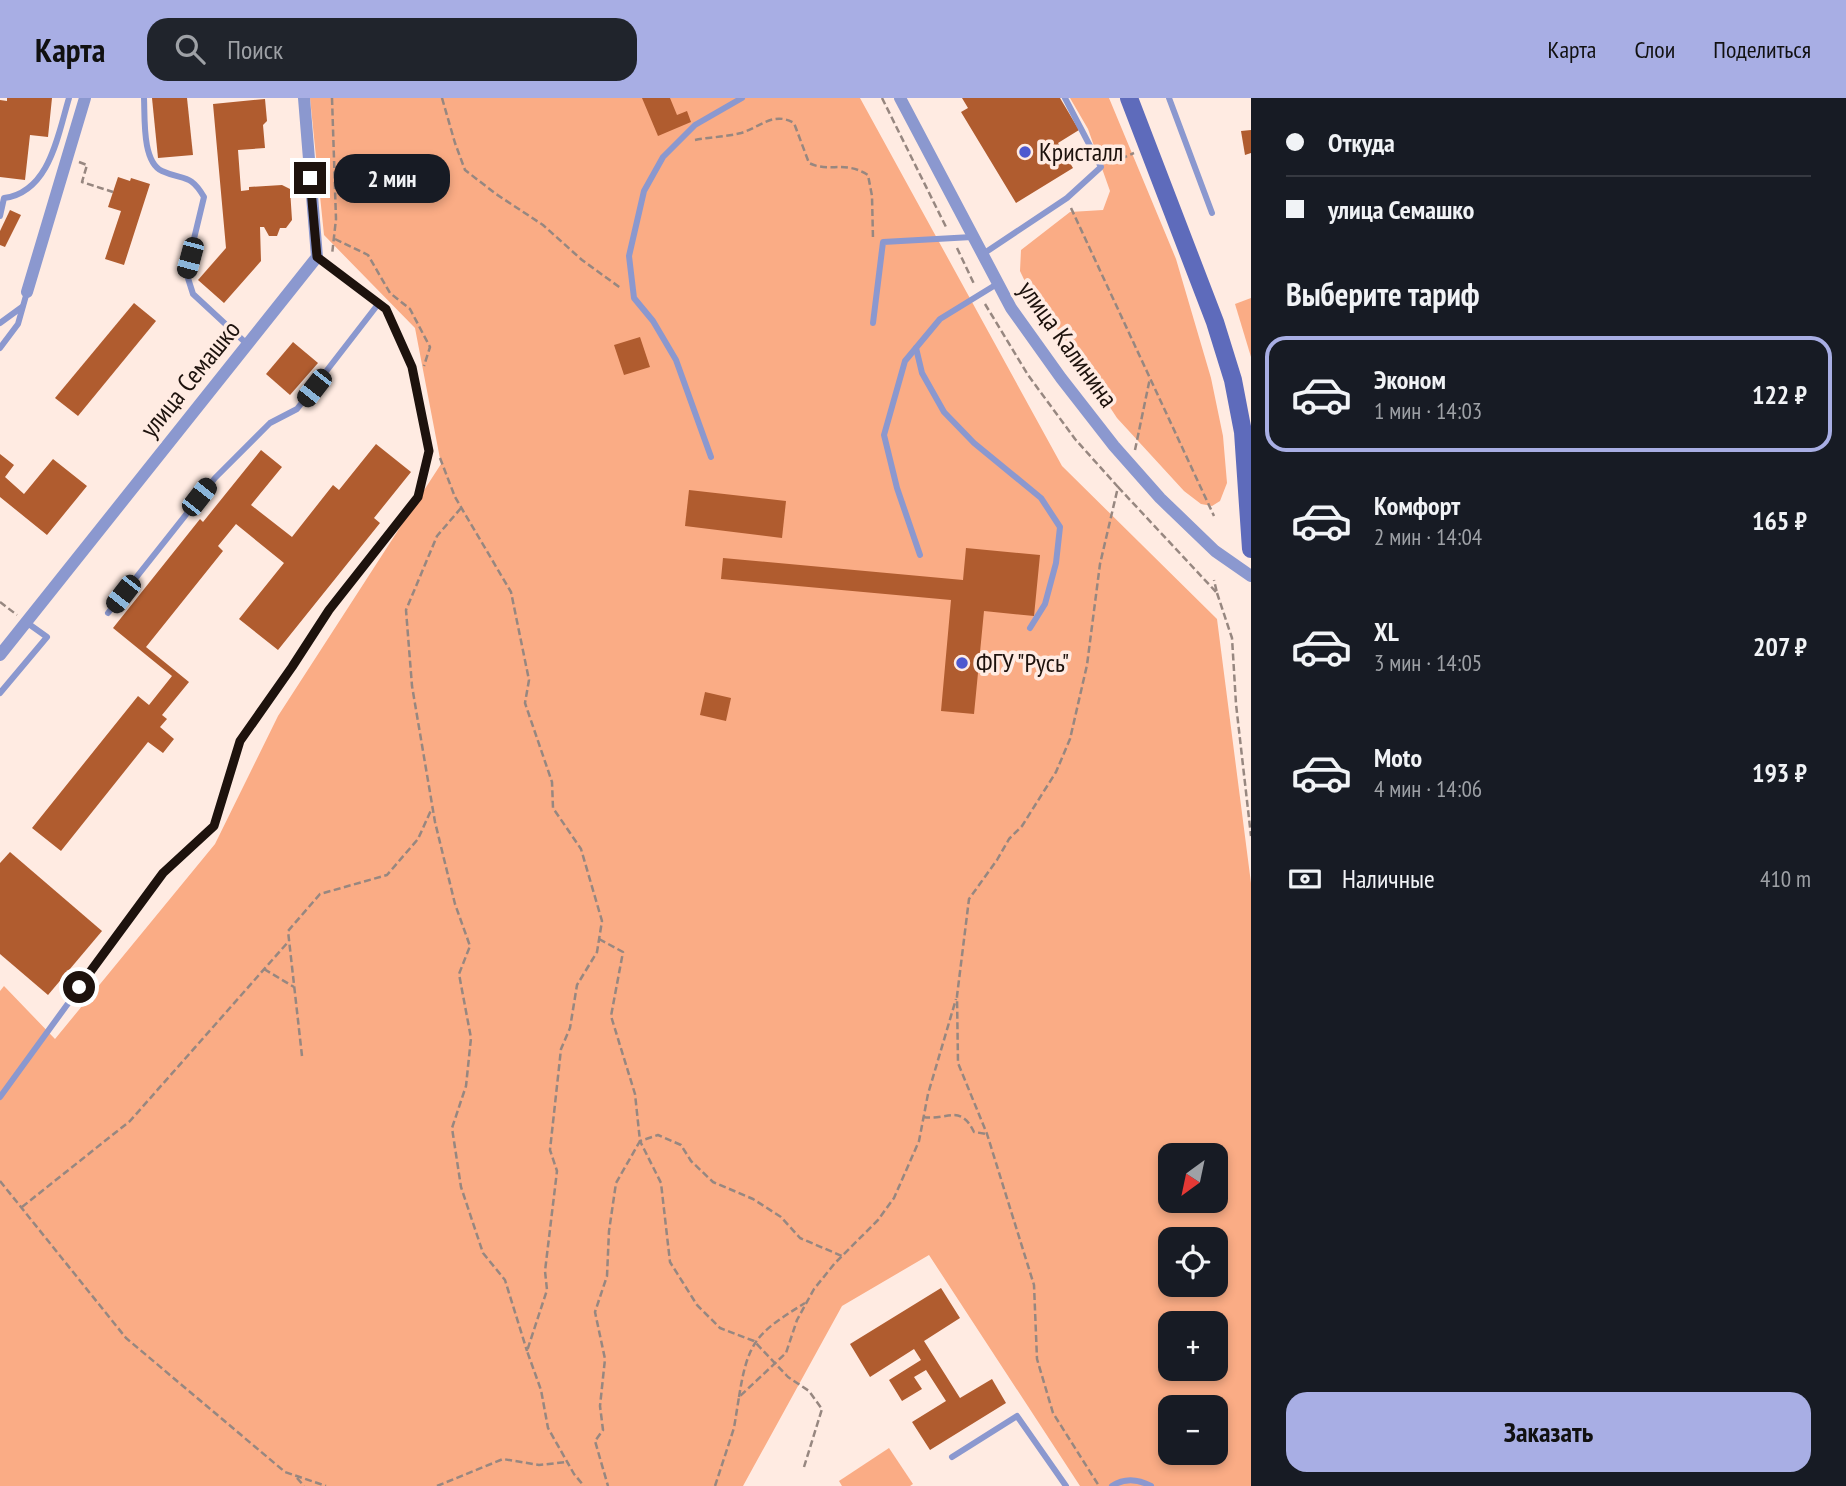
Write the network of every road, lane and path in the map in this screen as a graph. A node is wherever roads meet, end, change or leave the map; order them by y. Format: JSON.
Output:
{"nodes":[{"id":1,"x":69,"y":98,"type":"edge"},
{"id":2,"x":85,"y":98,"type":"edge"},
{"id":3,"x":144,"y":98,"type":"edge"},
{"id":4,"x":303,"y":98,"type":"edge"},
{"id":5,"x":332,"y":98,"type":"edge"},
{"id":6,"x":442,"y":98,"type":"edge"},
{"id":7,"x":742,"y":98,"type":"edge"},
{"id":8,"x":882,"y":98,"type":"edge"},
{"id":9,"x":900,"y":98,"type":"edge"},
{"id":10,"x":1065,"y":98,"type":"edge"},
{"id":11,"x":1129,"y":98,"type":"edge"},
{"id":12,"x":1169,"y":98,"type":"edge"},
{"id":13,"x":676,"y":144,"type":"junction"},
{"id":14,"x":1148,"y":147,"type":"junction"},
{"id":15,"x":67,"y":158,"type":"junction"},
{"id":16,"x":1101,"y":167,"type":"junction"},
{"id":17,"x":113,"y":192,"type":"dead end"},
{"id":18,"x":1067,"y":198,"type":"junction"},
{"id":19,"x":1212,"y":213,"type":"dead end"},
{"id":20,"x":0,"y":216,"type":"edge"},
{"id":21,"x":972,"y":237,"type":"junction"},
{"id":22,"x":951,"y":238,"type":"junction"},
{"id":23,"x":335,"y":239,"type":"junction"},
{"id":24,"x":883,"y":242,"type":"junction"},
{"id":25,"x":981,"y":255,"type":"junction"},
{"id":26,"x":317,"y":257,"type":"junction"},
{"id":27,"x":329,"y":265,"type":"junction"},
{"id":28,"x":997,"y":284,"type":"junction"},
{"id":29,"x":27,"y":292,"type":"joint"},
{"id":30,"x":979,"y":295,"type":"junction"},
{"id":31,"x":634,"y":298,"type":"junction"},
{"id":32,"x":379,"y":303,"type":"junction"},
{"id":33,"x":23,"y":306,"type":"junction"},
{"id":34,"x":0,"y":323,"type":"edge"},
{"id":35,"x":873,"y":323,"type":"dead end"},
{"id":36,"x":247,"y":344,"type":"junction"},
{"id":37,"x":0,"y":348,"type":"edge"},
{"id":38,"x":916,"y":348,"type":"junction"},
{"id":39,"x":423,"y":369,"type":"dead end"},
{"id":40,"x":1150,"y":378,"type":"junction"},
{"id":41,"x":438,"y":450,"type":"dead end"},
{"id":42,"x":1135,"y":450,"type":"dead end"},
{"id":43,"x":711,"y":457,"type":"dead end"},
{"id":44,"x":1118,"y":487,"type":"junction"},
{"id":45,"x":461,"y":507,"type":"junction"},
{"id":46,"x":1214,"y":516,"type":"dead end"},
{"id":47,"x":1251,"y":549,"type":"edge"},
{"id":48,"x":920,"y":555,"type":"dead end"},
{"id":49,"x":1251,"y":576,"type":"edge"},
{"id":50,"x":1213,"y":580,"type":"dead end"},
{"id":51,"x":1217,"y":593,"type":"junction"},
{"id":52,"x":0,"y":602,"type":"edge"},
{"id":53,"x":108,"y":613,"type":"dead end"},
{"id":54,"x":25,"y":621,"type":"junction"},
{"id":55,"x":1030,"y":628,"type":"dead end"},
{"id":56,"x":0,"y":655,"type":"edge"},
{"id":57,"x":0,"y":693,"type":"edge"},
{"id":58,"x":432,"y":808,"type":"junction"},
{"id":59,"x":1251,"y":836,"type":"edge"},
{"id":60,"x":598,"y":939,"type":"junction"},
{"id":61,"x":289,"y":941,"type":"junction"},
{"id":62,"x":264,"y":968,"type":"junction"},
{"id":63,"x":294,"y":987,"type":"junction"},
{"id":64,"x":957,"y":996,"type":"junction"},
{"id":65,"x":302,"y":1056,"type":"dead end"},
{"id":66,"x":0,"y":1097,"type":"edge"},
{"id":67,"x":923,"y":1117,"type":"junction"},
{"id":68,"x":987,"y":1134,"type":"junction"},
{"id":69,"x":640,"y":1140,"type":"junction"},
{"id":70,"x":0,"y":1181,"type":"edge"},
{"id":71,"x":22,"y":1207,"type":"junction"},
{"id":72,"x":842,"y":1256,"type":"junction"},
{"id":73,"x":808,"y":1301,"type":"junction"},
{"id":74,"x":754,"y":1341,"type":"junction"},
{"id":75,"x":527,"y":1351,"type":"junction"},
{"id":76,"x":776,"y":1363,"type":"junction"},
{"id":77,"x":740,"y":1397,"type":"junction"},
{"id":78,"x":952,"y":1457,"type":"dead end"},
{"id":79,"x":567,"y":1462,"type":"junction"},
{"id":80,"x":804,"y":1467,"type":"dead end"},
{"id":81,"x":295,"y":1475,"type":"junction"},
{"id":82,"x":304,"y":1486,"type":"edge"},
{"id":83,"x":326,"y":1486,"type":"edge"},
{"id":84,"x":437,"y":1486,"type":"edge"},
{"id":85,"x":584,"y":1486,"type":"edge"},
{"id":86,"x":608,"y":1486,"type":"edge"},
{"id":87,"x":715,"y":1486,"type":"edge"},
{"id":88,"x":1066,"y":1486,"type":"edge"},
{"id":89,"x":1099,"y":1486,"type":"edge"},
{"id":90,"x":1112,"y":1486,"type":"edge"},
{"id":91,"x":1151,"y":1486,"type":"edge"}],
"edges":[{"from":1,"to":20,"type":"lane"},
{"from":2,"to":15,"type":"street"},
{"from":3,"to":36,"type":"lane"},
{"from":4,"to":26,"type":"street"},
{"from":5,"to":23,"type":"path"},
{"from":6,"to":31,"type":"path"},
{"from":7,"to":13,"type":"lane"},
{"from":8,"to":22,"type":"path"},
{"from":9,"to":21,"type":"street","name":"улица Калинина"},
{"from":10,"to":16,"type":"lane"},
{"from":11,"to":14,"type":"main road"},
{"from":12,"to":19,"type":"lane"},
{"from":13,"to":24,"type":"path"},
{"from":13,"to":31,"type":"lane"},
{"from":14,"to":16,"type":"path"},
{"from":14,"to":47,"type":"main road"},
{"from":15,"to":17,"type":"path"},
{"from":15,"to":29,"type":"street"},
{"from":16,"to":18,"type":"lane"},
{"from":18,"to":25,"type":"lane"},
{"from":18,"to":40,"type":"path"},
{"from":21,"to":22,"type":"lane"},
{"from":21,"to":25,"type":"street","name":"улица Калинина"},
{"from":22,"to":24,"type":"lane"},
{"from":22,"to":30,"type":"path"},
{"from":23,"to":27,"type":"path"},
{"from":23,"to":39,"type":"path"},
{"from":24,"to":35,"type":"lane"},
{"from":25,"to":28,"type":"street","name":"улица Калинина"},
{"from":26,"to":27,"type":"lane"},
{"from":26,"to":36,"type":"street","name":"улица Семашко"},
{"from":27,"to":32,"type":"lane"},
{"from":28,"to":30,"type":"lane"},
{"from":28,"to":49,"type":"street","name":"улица Калинина"},
{"from":29,"to":33,"type":"lane"},
{"from":30,"to":38,"type":"lane"},
{"from":30,"to":44,"type":"path"},
{"from":31,"to":43,"type":"lane"},
{"from":32,"to":53,"type":"lane"},
{"from":32,"to":66,"type":"lane"},
{"from":33,"to":34,"type":"lane"},
{"from":33,"to":37,"type":"lane"},
{"from":36,"to":54,"type":"street","name":"улица Семашко"},
{"from":38,"to":48,"type":"lane"},
{"from":38,"to":55,"type":"lane"},
{"from":40,"to":42,"type":"path"},
{"from":40,"to":46,"type":"path"},
{"from":41,"to":45,"type":"path"},
{"from":44,"to":51,"type":"path"},
{"from":44,"to":64,"type":"path"},
{"from":45,"to":58,"type":"path"},
{"from":45,"to":60,"type":"path"},
{"from":50,"to":51,"type":"path"},
{"from":51,"to":59,"type":"path"},
{"from":52,"to":54,"type":"path"},
{"from":54,"to":56,"type":"street","name":"улица Семашко"},
{"from":54,"to":57,"type":"lane"},
{"from":58,"to":61,"type":"path"},
{"from":58,"to":75,"type":"path"},
{"from":60,"to":69,"type":"path"},
{"from":60,"to":75,"type":"path"},
{"from":61,"to":62,"type":"path"},
{"from":61,"to":63,"type":"path"},
{"from":62,"to":63,"type":"path"},
{"from":62,"to":71,"type":"path"},
{"from":63,"to":65,"type":"path"},
{"from":64,"to":67,"type":"path"},
{"from":64,"to":68,"type":"path"},
{"from":67,"to":68,"type":"path"},
{"from":67,"to":72,"type":"path"},
{"from":68,"to":89,"type":"path"},
{"from":69,"to":72,"type":"path"},
{"from":69,"to":74,"type":"path"},
{"from":69,"to":86,"type":"path"},
{"from":70,"to":71,"type":"path"},
{"from":71,"to":81,"type":"path"},
{"from":72,"to":73,"type":"path"},
{"from":73,"to":74,"type":"path"},
{"from":73,"to":76,"type":"path"},
{"from":74,"to":76,"type":"path"},
{"from":74,"to":77,"type":"path"},
{"from":75,"to":79,"type":"path"},
{"from":76,"to":77,"type":"path"},
{"from":76,"to":80,"type":"path"},
{"from":77,"to":87,"type":"path"},
{"from":78,"to":88,"type":"lane"},
{"from":79,"to":84,"type":"path"},
{"from":79,"to":85,"type":"path"},
{"from":81,"to":82,"type":"path"},
{"from":81,"to":83,"type":"path"},
{"from":90,"to":91,"type":"lane"}]}
